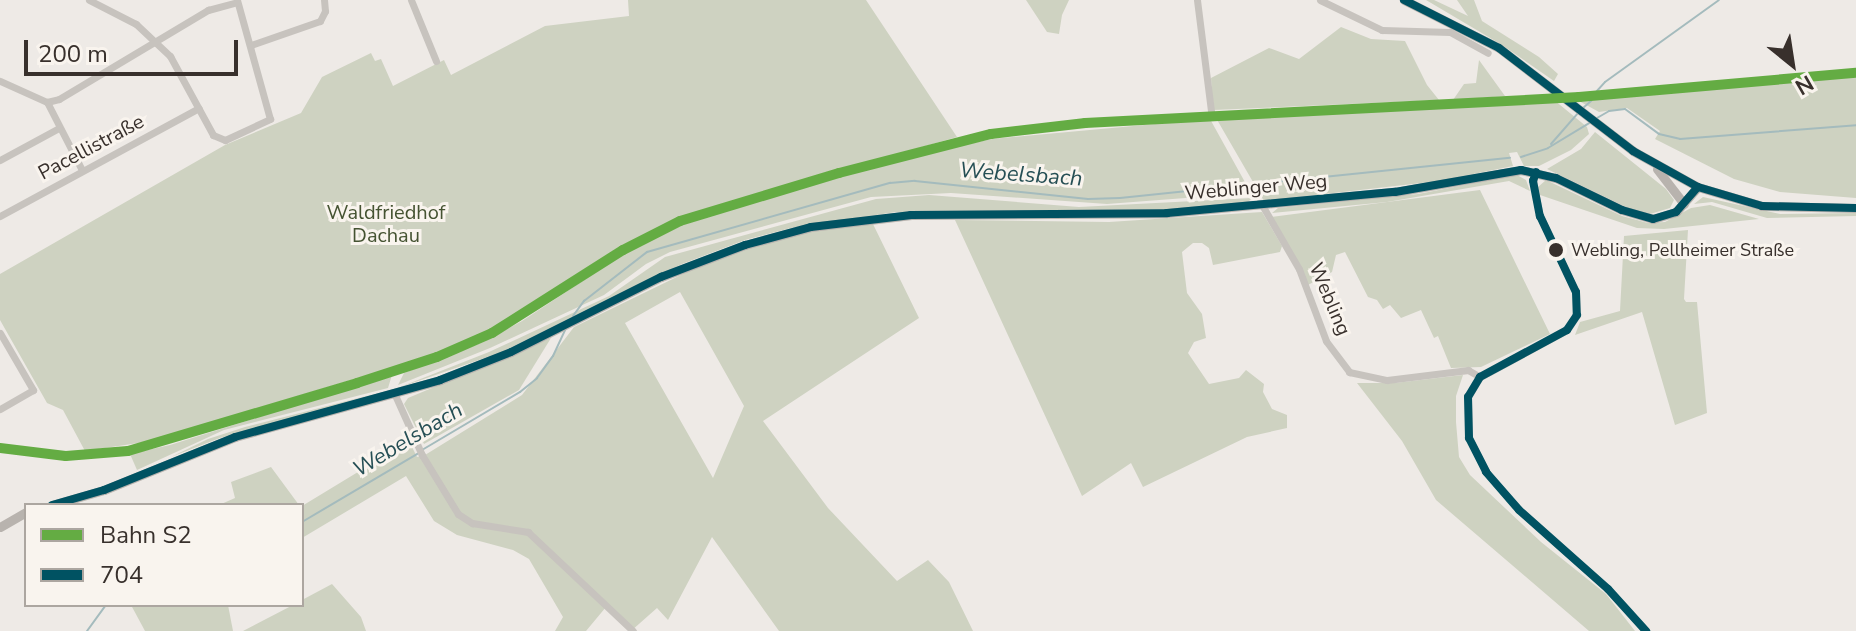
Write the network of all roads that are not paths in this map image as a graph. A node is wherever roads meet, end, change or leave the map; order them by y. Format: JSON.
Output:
{"nodes":[{"id":1,"x":89,"y":0,"type":"edge"},
{"id":2,"x":324,"y":0,"type":"edge"},
{"id":3,"x":411,"y":0,"type":"edge"},
{"id":4,"x":1197,"y":0,"type":"edge"},
{"id":5,"x":1320,"y":0,"type":"edge"},
{"id":6,"x":1404,"y":0,"type":"edge"},
{"id":7,"x":237,"y":1,"type":"edge"},
{"id":8,"x":154,"y":41,"type":"junction"},
{"id":9,"x":251,"y":45,"type":"junction"},
{"id":10,"x":1488,"y":53,"type":"dead end"},
{"id":11,"x":436,"y":61,"type":"dead end"},
{"id":12,"x":0,"y":81,"type":"edge"},
{"id":13,"x":47,"y":102,"type":"junction"},
{"id":14,"x":199,"y":108,"type":"junction"},
{"id":15,"x":1211,"y":111,"type":"dead end"},
{"id":16,"x":59,"y":128,"type":"junction"},
{"id":17,"x":0,"y":160,"type":"edge"},
{"id":18,"x":1652,"y":164,"type":"junction"},
{"id":19,"x":82,"y":170,"type":"junction"},
{"id":20,"x":1536,"y":172,"type":"junction"},
{"id":21,"x":1698,"y":187,"type":"junction"},
{"id":22,"x":1684,"y":204,"type":"junction"},
{"id":23,"x":1262,"y":205,"type":"junction"},
{"id":24,"x":1856,"y":208,"type":"edge"},
{"id":25,"x":0,"y":216,"type":"edge"},
{"id":26,"x":0,"y":333,"type":"edge"},
{"id":27,"x":1480,"y":377,"type":"junction"},
{"id":28,"x":395,"y":395,"type":"junction"},
{"id":29,"x":0,"y":409,"type":"edge"},
{"id":30,"x":59,"y":503,"type":"edge"},
{"id":31,"x":24,"y":513,"type":"edge"},
{"id":32,"x":0,"y":527,"type":"edge"},
{"id":33,"x":633,"y":631,"type":"edge"},
{"id":34,"x":1646,"y":631,"type":"edge"}],
"edges":[{"from":1,"to":8,"type":"street"},
{"from":2,"to":9,"type":"street"},
{"from":3,"to":11,"type":"street"},
{"from":4,"to":15,"type":"street"},
{"from":5,"to":10,"type":"street"},
{"from":6,"to":18,"type":"street"},
{"from":7,"to":8,"type":"street"},
{"from":7,"to":9,"type":"street"},
{"from":8,"to":13,"type":"street"},
{"from":8,"to":14,"type":"street"},
{"from":9,"to":14,"type":"street"},
{"from":12,"to":13,"type":"street"},
{"from":13,"to":16,"type":"street"},
{"from":14,"to":19,"type":"street","name":"Pacellistraße"},
{"from":16,"to":17,"type":"street"},
{"from":16,"to":19,"type":"street"},
{"from":18,"to":21,"type":"street"},
{"from":18,"to":22,"type":"street"},
{"from":19,"to":25,"type":"street","name":"Pacellistraße"},
{"from":20,"to":22,"type":"street","name":"Weblinger Weg"},
{"from":20,"to":23,"type":"street","name":"Weblinger Weg"},
{"from":20,"to":27,"type":"street"},
{"from":21,"to":22,"type":"street"},
{"from":21,"to":24,"type":"street"},
{"from":23,"to":27,"type":"street","name":"Webling"},
{"from":23,"to":28,"type":"street","name":"Weblinger Weg"},
{"from":26,"to":29,"type":"street"},
{"from":27,"to":34,"type":"street"},
{"from":28,"to":30,"type":"street","name":"Weblinger Weg"},
{"from":28,"to":33,"type":"street"},
{"from":31,"to":32,"type":"street"}]}
